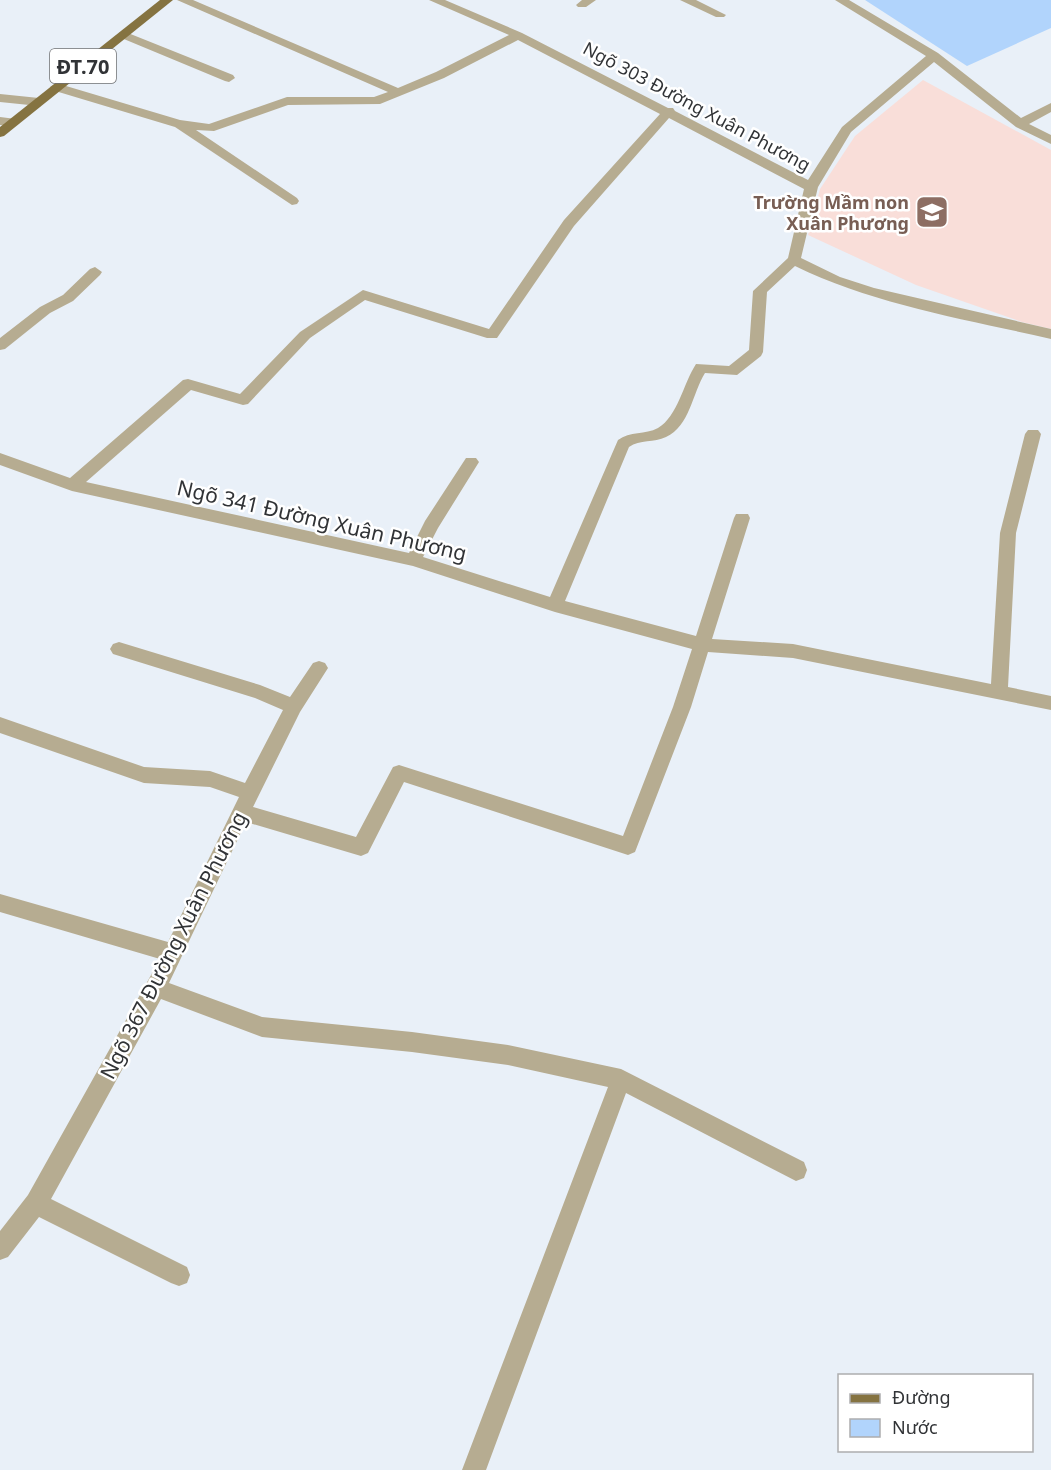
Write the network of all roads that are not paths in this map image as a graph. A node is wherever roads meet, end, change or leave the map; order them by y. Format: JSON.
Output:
{"nodes":[{"id":1,"x":167,"y":0,"type":"edge"},
{"id":2,"x":183,"y":0,"type":"edge"},
{"id":3,"x":435,"y":0,"type":"edge"},
{"id":4,"x":686,"y":0,"type":"edge"},
{"id":5,"x":841,"y":0,"type":"edge"},
{"id":6,"x":720,"y":15,"type":"dead end"},
{"id":7,"x":123,"y":34,"type":"junction"},
{"id":8,"x":518,"y":35,"type":"junction"},
{"id":9,"x":934,"y":56,"type":"junction"},
{"id":10,"x":229,"y":78,"type":"dead end"},
{"id":11,"x":56,"y":87,"type":"junction"},
{"id":12,"x":398,"y":92,"type":"junction"},
{"id":13,"x":0,"y":98,"type":"edge"},
{"id":14,"x":39,"y":102,"type":"junction"},
{"id":15,"x":1051,"y":107,"type":"edge"},
{"id":16,"x":669,"y":111,"type":"junction"},
{"id":17,"x":6,"y":121,"type":"edge"},
{"id":18,"x":179,"y":124,"type":"junction"},
{"id":19,"x":1020,"y":124,"type":"junction"},
{"id":20,"x":0,"y":133,"type":"edge"},
{"id":21,"x":1051,"y":140,"type":"edge"},
{"id":22,"x":811,"y":187,"type":"junction"},
{"id":23,"x":292,"y":201,"type":"dead end"},
{"id":24,"x":794,"y":260,"type":"junction"},
{"id":25,"x":95,"y":272,"type":"dead end"},
{"id":26,"x":1051,"y":334,"type":"edge"},
{"id":27,"x":0,"y":345,"type":"edge"},
{"id":28,"x":1033,"y":434,"type":"dead end"},
{"id":29,"x":0,"y":459,"type":"edge"},
{"id":30,"x":471,"y":462,"type":"dead end"},
{"id":31,"x":72,"y":485,"type":"junction"},
{"id":32,"x":742,"y":518,"type":"dead end"},
{"id":33,"x":413,"y":560,"type":"junction"},
{"id":34,"x":555,"y":605,"type":"junction"},
{"id":35,"x":702,"y":645,"type":"junction"},
{"id":36,"x":119,"y":649,"type":"dead end"},
{"id":37,"x":319,"y":668,"type":"dead end"},
{"id":38,"x":999,"y":692,"type":"junction"},
{"id":39,"x":1051,"y":703,"type":"edge"},
{"id":40,"x":294,"y":707,"type":"junction"},
{"id":41,"x":0,"y":725,"type":"edge"},
{"id":42,"x":250,"y":793,"type":"junction"},
{"id":43,"x":241,"y":812,"type":"junction"},
{"id":44,"x":0,"y":903,"type":"edge"},
{"id":45,"x":173,"y":953,"type":"junction"},
{"id":46,"x":156,"y":988,"type":"junction"},
{"id":47,"x":621,"y":1079,"type":"junction"},
{"id":48,"x":796,"y":1170,"type":"dead end"},
{"id":49,"x":36,"y":1203,"type":"junction"},
{"id":50,"x":0,"y":1249,"type":"edge"},
{"id":51,"x":179,"y":1275,"type":"dead end"},
{"id":52,"x":474,"y":1470,"type":"edge"}],
"edges":[{"from":1,"to":7,"type":"main road","number":"ĐT.70"},
{"from":2,"to":12,"type":"street"},
{"from":3,"to":8,"type":"street","name":"Ngõ 303 Đường Xuân Phương"},
{"from":4,"to":6,"type":"street"},
{"from":5,"to":9,"type":"street"},
{"from":7,"to":10,"type":"street"},
{"from":7,"to":11,"type":"main road","number":"ĐT.70"},
{"from":8,"to":12,"type":"street"},
{"from":8,"to":16,"type":"street","name":"Ngõ 303 Đường Xuân Phương"},
{"from":9,"to":19,"type":"street"},
{"from":9,"to":22,"type":"street"},
{"from":11,"to":14,"type":"main road","number":"ĐT.70"},
{"from":11,"to":18,"type":"street"},
{"from":12,"to":18,"type":"street"},
{"from":13,"to":14,"type":"street"},
{"from":14,"to":17,"type":"main road","number":"ĐT.70"},
{"from":15,"to":19,"type":"street"},
{"from":16,"to":22,"type":"street","name":"Ngõ 303 Đường Xuân Phương"},
{"from":16,"to":31,"type":"street"},
{"from":17,"to":20,"type":"main road","number":"ĐT.70"},
{"from":18,"to":23,"type":"street"},
{"from":19,"to":21,"type":"street"},
{"from":22,"to":24,"type":"street","name":"Ngõ 303 Đường Xuân Phương"},
{"from":24,"to":26,"type":"street"},
{"from":24,"to":34,"type":"street"},
{"from":25,"to":27,"type":"street"},
{"from":28,"to":38,"type":"street"},
{"from":29,"to":31,"type":"street","name":"Ngõ 341 Đường Xuân Phương"},
{"from":30,"to":33,"type":"street"},
{"from":31,"to":33,"type":"street","name":"Ngõ 341 Đường Xuân Phương"},
{"from":32,"to":35,"type":"street"},
{"from":33,"to":34,"type":"street","name":"Ngõ 341 Đường Xuân Phương"},
{"from":34,"to":35,"type":"street","name":"Ngõ 341 Đường Xuân Phương"},
{"from":35,"to":38,"type":"street","name":"Ngõ 341 Đường Xuân Phương"},
{"from":35,"to":43,"type":"street"},
{"from":36,"to":40,"type":"street"},
{"from":37,"to":40,"type":"street","name":"Ngõ 367 Đường Xuân Phương"},
{"from":38,"to":39,"type":"street","name":"Ngõ 341 Đường Xuân Phương"},
{"from":40,"to":42,"type":"street","name":"Ngõ 367 Đường Xuân Phương"},
{"from":41,"to":42,"type":"street"},
{"from":42,"to":43,"type":"street","name":"Ngõ 367 Đường Xuân Phương"},
{"from":43,"to":45,"type":"street","name":"Ngõ 367 Đường Xuân Phương"},
{"from":44,"to":45,"type":"street"},
{"from":45,"to":46,"type":"street","name":"Ngõ 367 Đường Xuân Phương"},
{"from":46,"to":47,"type":"street"},
{"from":46,"to":49,"type":"street","name":"Ngõ 367 Đường Xuân Phương"},
{"from":47,"to":48,"type":"street"},
{"from":47,"to":52,"type":"street"},
{"from":49,"to":50,"type":"street","name":"Ngõ 367 Đường Xuân Phương"},
{"from":49,"to":51,"type":"street"}]}
